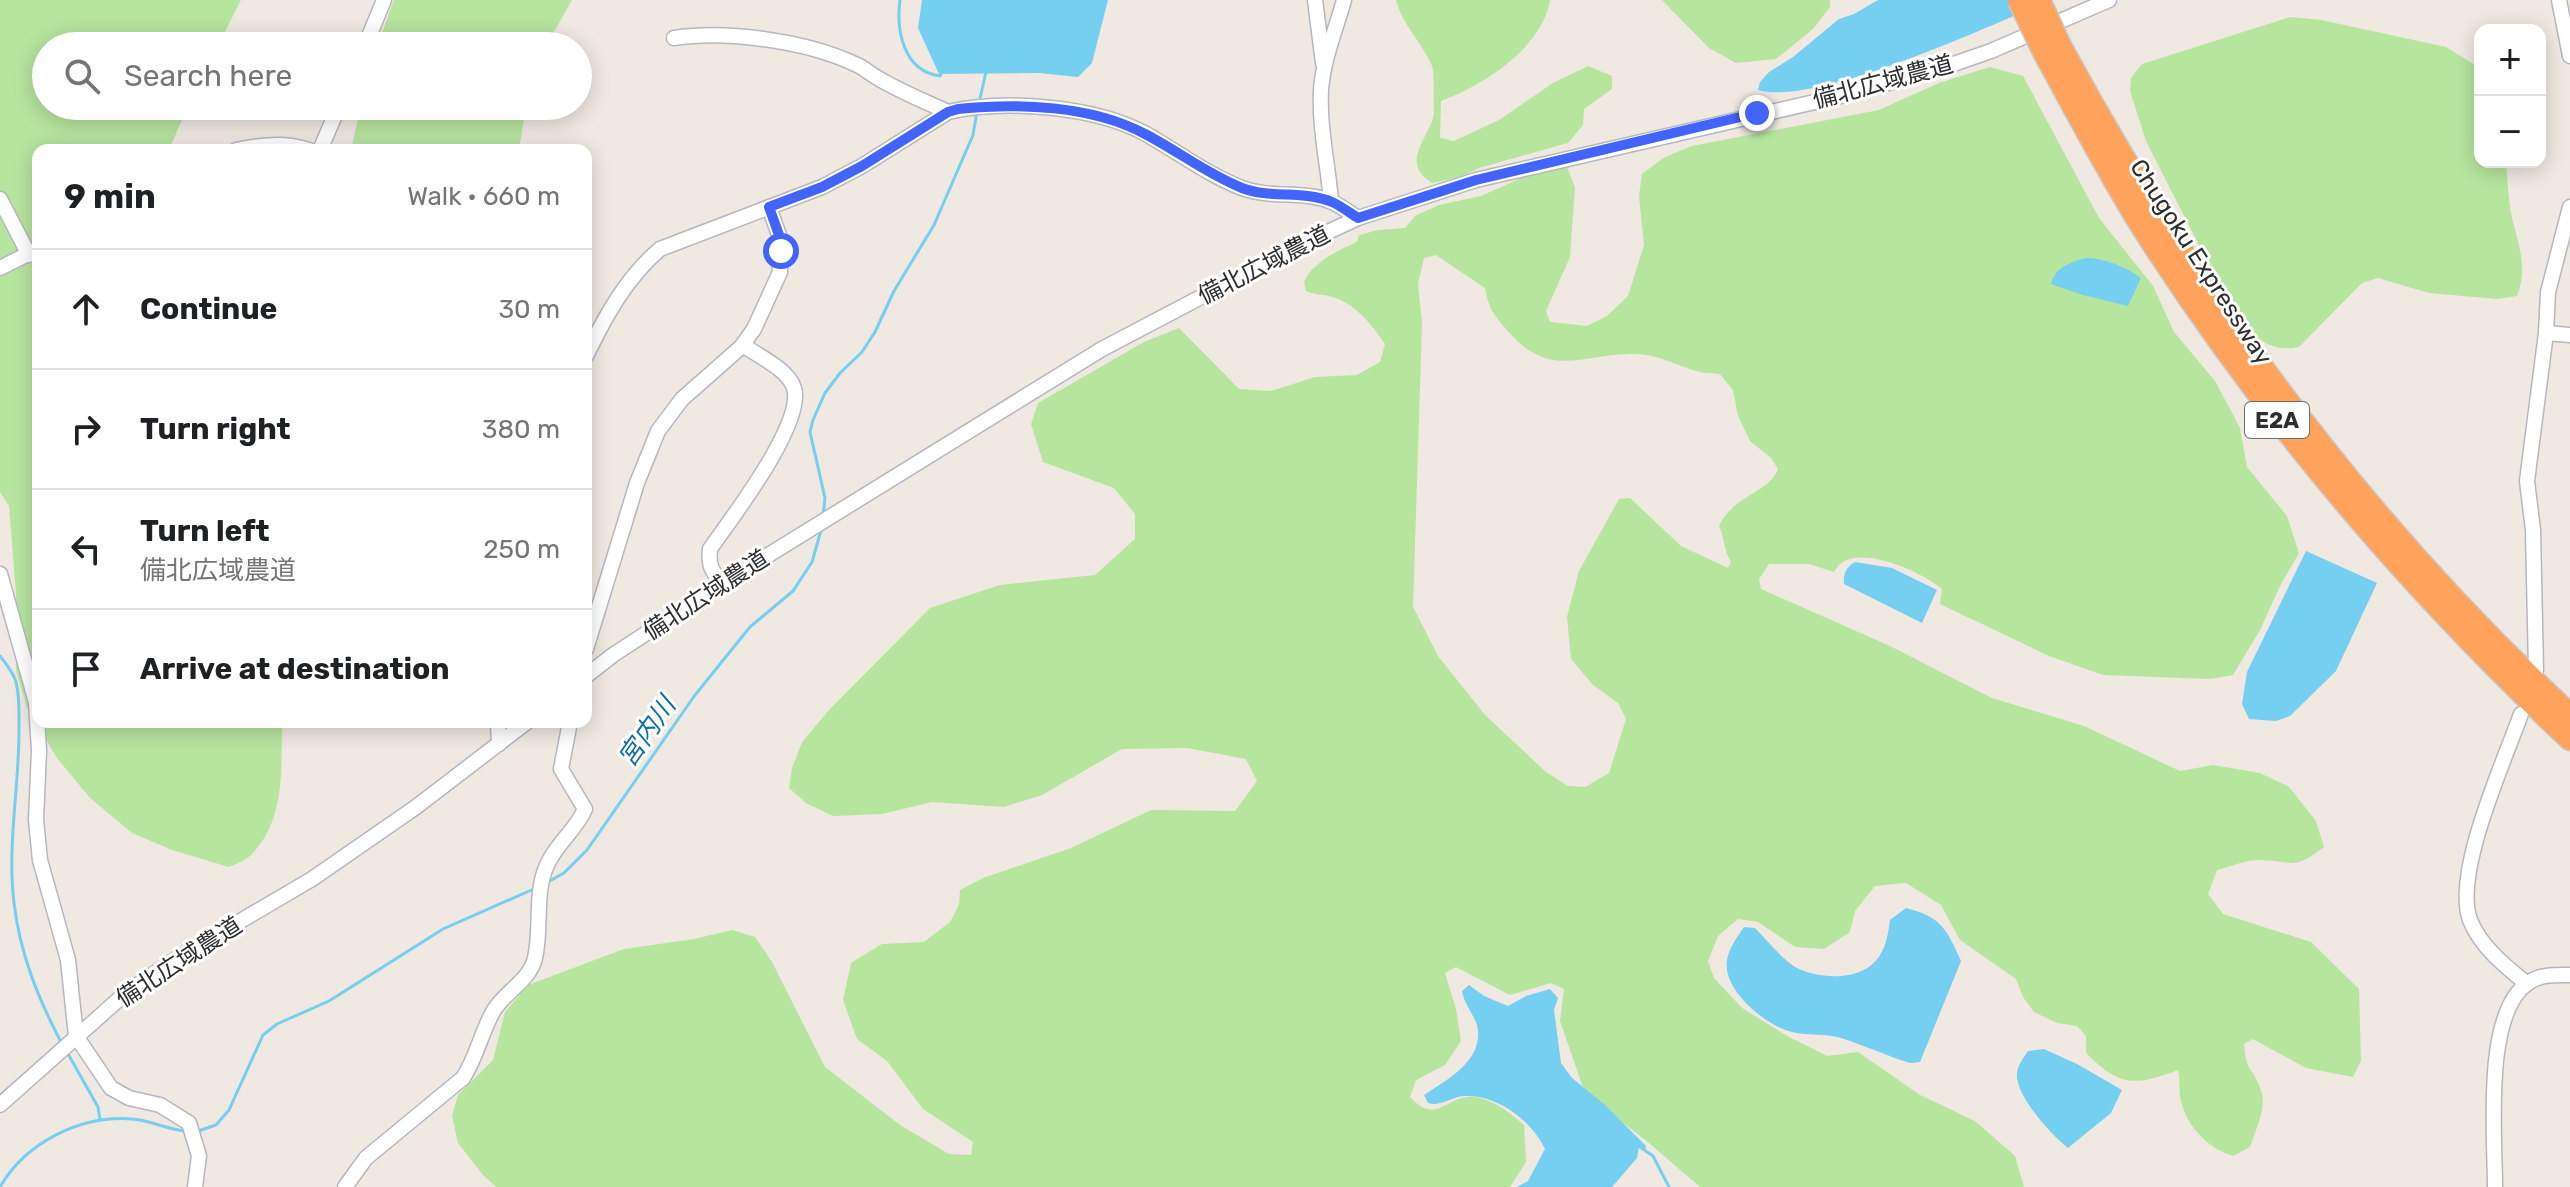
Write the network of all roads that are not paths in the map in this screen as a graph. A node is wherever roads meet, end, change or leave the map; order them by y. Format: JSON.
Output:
{"nodes":[{"id":1,"x":384,"y":0,"type":"edge"},
{"id":2,"x":1315,"y":0,"type":"edge"},
{"id":3,"x":1344,"y":0,"type":"edge"},
{"id":4,"x":2019,"y":0,"type":"edge"},
{"id":5,"x":2039,"y":0,"type":"edge"},
{"id":6,"x":2109,"y":0,"type":"edge"},
{"id":7,"x":2559,"y":0,"type":"edge"},
{"id":8,"x":371,"y":32,"type":"edge"},
{"id":9,"x":674,"y":38,"type":"dead end"},
{"id":10,"x":2053,"y":50,"type":"junction"},
{"id":11,"x":2570,"y":56,"type":"edge"},
{"id":12,"x":1324,"y":69,"type":"junction"},
{"id":13,"x":948,"y":112,"type":"junction"},
{"id":14,"x":333,"y":120,"type":"edge"},
{"id":15,"x":265,"y":144,"type":"edge"},
{"id":16,"x":291,"y":144,"type":"edge"},
{"id":17,"x":323,"y":144,"type":"edge"},
{"id":18,"x":0,"y":199,"type":"edge"},
{"id":19,"x":1331,"y":201,"type":"junction"},
{"id":20,"x":769,"y":207,"type":"junction"},
{"id":21,"x":2570,"y":207,"type":"edge"},
{"id":22,"x":1358,"y":218,"type":"junction"},
{"id":23,"x":32,"y":250,"type":"edge"},
{"id":24,"x":32,"y":252,"type":"edge"},
{"id":25,"x":0,"y":268,"type":"edge"},
{"id":26,"x":2546,"y":333,"type":"junction"},
{"id":27,"x":2570,"y":335,"type":"edge"},
{"id":28,"x":592,"y":345,"type":"edge"},
{"id":29,"x":743,"y":345,"type":"junction"},
{"id":30,"x":0,"y":574,"type":"edge"},
{"id":31,"x":723,"y":583,"type":"junction"},
{"id":32,"x":592,"y":629,"type":"edge"},
{"id":33,"x":2536,"y":670,"type":"dead end"},
{"id":34,"x":592,"y":671,"type":"edge"},
{"id":35,"x":32,"y":688,"type":"edge"},
{"id":36,"x":2521,"y":714,"type":"dead end"},
{"id":37,"x":2570,"y":715,"type":"edge"},
{"id":38,"x":38,"y":728,"type":"edge"},
{"id":39,"x":498,"y":728,"type":"edge"},
{"id":40,"x":519,"y":728,"type":"edge"},
{"id":41,"x":569,"y":728,"type":"edge"},
{"id":42,"x":2570,"y":739,"type":"edge"},
{"id":43,"x":499,"y":744,"type":"junction"},
{"id":44,"x":2570,"y":975,"type":"edge"},
{"id":45,"x":2526,"y":983,"type":"junction"},
{"id":46,"x":76,"y":1036,"type":"junction"},
{"id":47,"x":0,"y":1105,"type":"edge"},
{"id":48,"x":195,"y":1187,"type":"edge"},
{"id":49,"x":345,"y":1187,"type":"edge"},
{"id":50,"x":2495,"y":1187,"type":"edge"}],
"edges":[{"from":1,"to":8,"type":"street"},
{"from":2,"to":12,"type":"street"},
{"from":3,"to":12,"type":"street"},
{"from":4,"to":10,"type":"highway","name":"Chugoku Expressway","number":"E2A","bridge":true},
{"from":5,"to":10,"type":"highway","name":"Chugoku Expressway","number":"E2A","bridge":true},
{"from":6,"to":22,"type":"street","name":"備北広域農道"},
{"from":7,"to":11,"type":"street"},
{"from":9,"to":13,"type":"street"},
{"from":10,"to":37,"type":"highway","name":"Chugoku Expressway","number":"E2A"},
{"from":10,"to":42,"type":"highway","name":"Chugoku Expressway","number":"E2A"},
{"from":12,"to":19,"type":"street"},
{"from":13,"to":19,"type":"street"},
{"from":13,"to":20,"type":"street"},
{"from":14,"to":17,"type":"street"},
{"from":15,"to":16,"type":"street"},
{"from":18,"to":23,"type":"street"},
{"from":19,"to":22,"type":"street"},
{"from":20,"to":28,"type":"street"},
{"from":20,"to":29,"type":"street"},
{"from":21,"to":26,"type":"street"},
{"from":22,"to":31,"type":"street","name":"備北広域農道"},
{"from":24,"to":25,"type":"street"},
{"from":26,"to":27,"type":"street"},
{"from":26,"to":33,"type":"street"},
{"from":29,"to":31,"type":"street"},
{"from":29,"to":32,"type":"street"},
{"from":30,"to":35,"type":"street"},
{"from":31,"to":34,"type":"street","name":"備北広域農道"},
{"from":36,"to":45,"type":"street"},
{"from":38,"to":46,"type":"street"},
{"from":39,"to":43,"type":"street"},
{"from":40,"to":43,"type":"street","name":"備北広域農道"},
{"from":41,"to":49,"type":"street"},
{"from":43,"to":46,"type":"street","name":"備北広域農道"},
{"from":44,"to":45,"type":"street"},
{"from":45,"to":50,"type":"street"},
{"from":46,"to":47,"type":"street","name":"備北広域農道"},
{"from":46,"to":48,"type":"street"}]}
